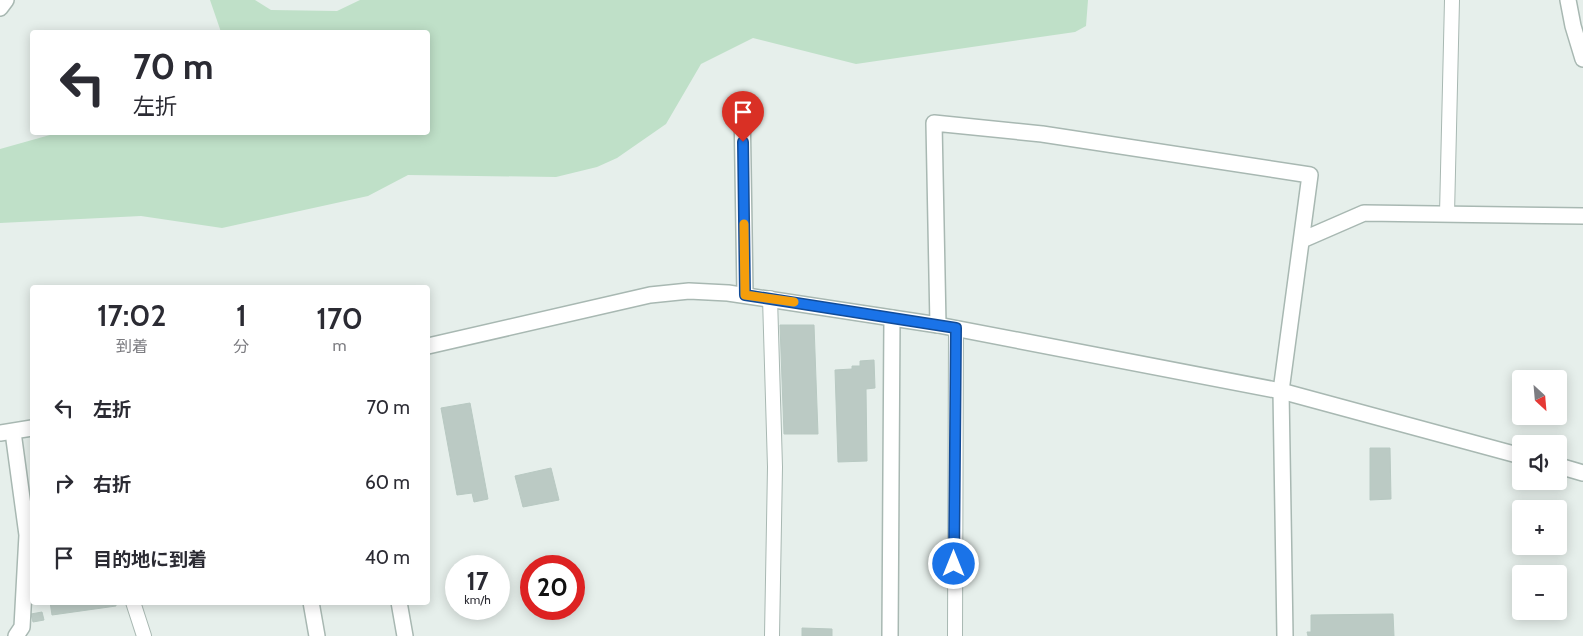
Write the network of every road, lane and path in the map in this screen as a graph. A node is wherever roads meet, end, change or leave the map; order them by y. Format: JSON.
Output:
{"nodes":[{"id":1,"x":6,"y":0,"type":"edge"},
{"id":2,"x":1452,"y":0,"type":"edge"},
{"id":3,"x":1568,"y":0,"type":"edge"},
{"id":4,"x":0,"y":8,"type":"edge"},
{"id":5,"x":1583,"y":59,"type":"edge"},
{"id":6,"x":742,"y":104,"type":"dead end"},
{"id":7,"x":1447,"y":214,"type":"junction"},
{"id":8,"x":1583,"y":216,"type":"edge"},
{"id":9,"x":1302,"y":240,"type":"junction"},
{"id":10,"x":745,"y":295,"type":"junction"},
{"id":11,"x":770,"y":298,"type":"junction"},
{"id":12,"x":892,"y":318,"type":"junction"},
{"id":13,"x":938,"y":325,"type":"junction"},
{"id":14,"x":956,"y":328,"type":"junction"},
{"id":15,"x":430,"y":346,"type":"edge"},
{"id":16,"x":1280,"y":391,"type":"junction"},
{"id":17,"x":30,"y":428,"type":"edge"},
{"id":18,"x":6,"y":433,"type":"edge"},
{"id":19,"x":1512,"y":454,"type":"edge"},
{"id":20,"x":1567,"y":469,"type":"edge"},
{"id":21,"x":1583,"y":474,"type":"edge"},
{"id":22,"x":135,"y":605,"type":"edge"},
{"id":23,"x":312,"y":605,"type":"edge"},
{"id":24,"x":400,"y":605,"type":"edge"},
{"id":25,"x":16,"y":636,"type":"edge"},
{"id":26,"x":144,"y":636,"type":"edge"},
{"id":27,"x":317,"y":636,"type":"edge"},
{"id":28,"x":405,"y":636,"type":"edge"},
{"id":29,"x":772,"y":636,"type":"edge"},
{"id":30,"x":890,"y":636,"type":"edge"},
{"id":31,"x":955,"y":636,"type":"edge"},
{"id":32,"x":1285,"y":636,"type":"edge"}],
"edges":[{"from":1,"to":4,"type":"street"},
{"from":2,"to":7,"type":"lane"},
{"from":3,"to":5,"type":"street"},
{"from":6,"to":10,"type":"street"},
{"from":7,"to":8,"type":"street"},
{"from":7,"to":9,"type":"street"},
{"from":9,"to":13,"type":"street"},
{"from":9,"to":16,"type":"street"},
{"from":10,"to":11,"type":"street"},
{"from":10,"to":15,"type":"street"},
{"from":11,"to":12,"type":"street"},
{"from":11,"to":29,"type":"lane"},
{"from":12,"to":13,"type":"street"},
{"from":12,"to":30,"type":"street"},
{"from":13,"to":14,"type":"street"},
{"from":14,"to":16,"type":"street"},
{"from":14,"to":31,"type":"lane"},
{"from":16,"to":19,"type":"street"},
{"from":16,"to":32,"type":"street"},
{"from":17,"to":18,"type":"street"},
{"from":18,"to":25,"type":"street"},
{"from":20,"to":21,"type":"street"},
{"from":22,"to":26,"type":"lane"},
{"from":23,"to":27,"type":"street"},
{"from":24,"to":28,"type":"street"}]}
